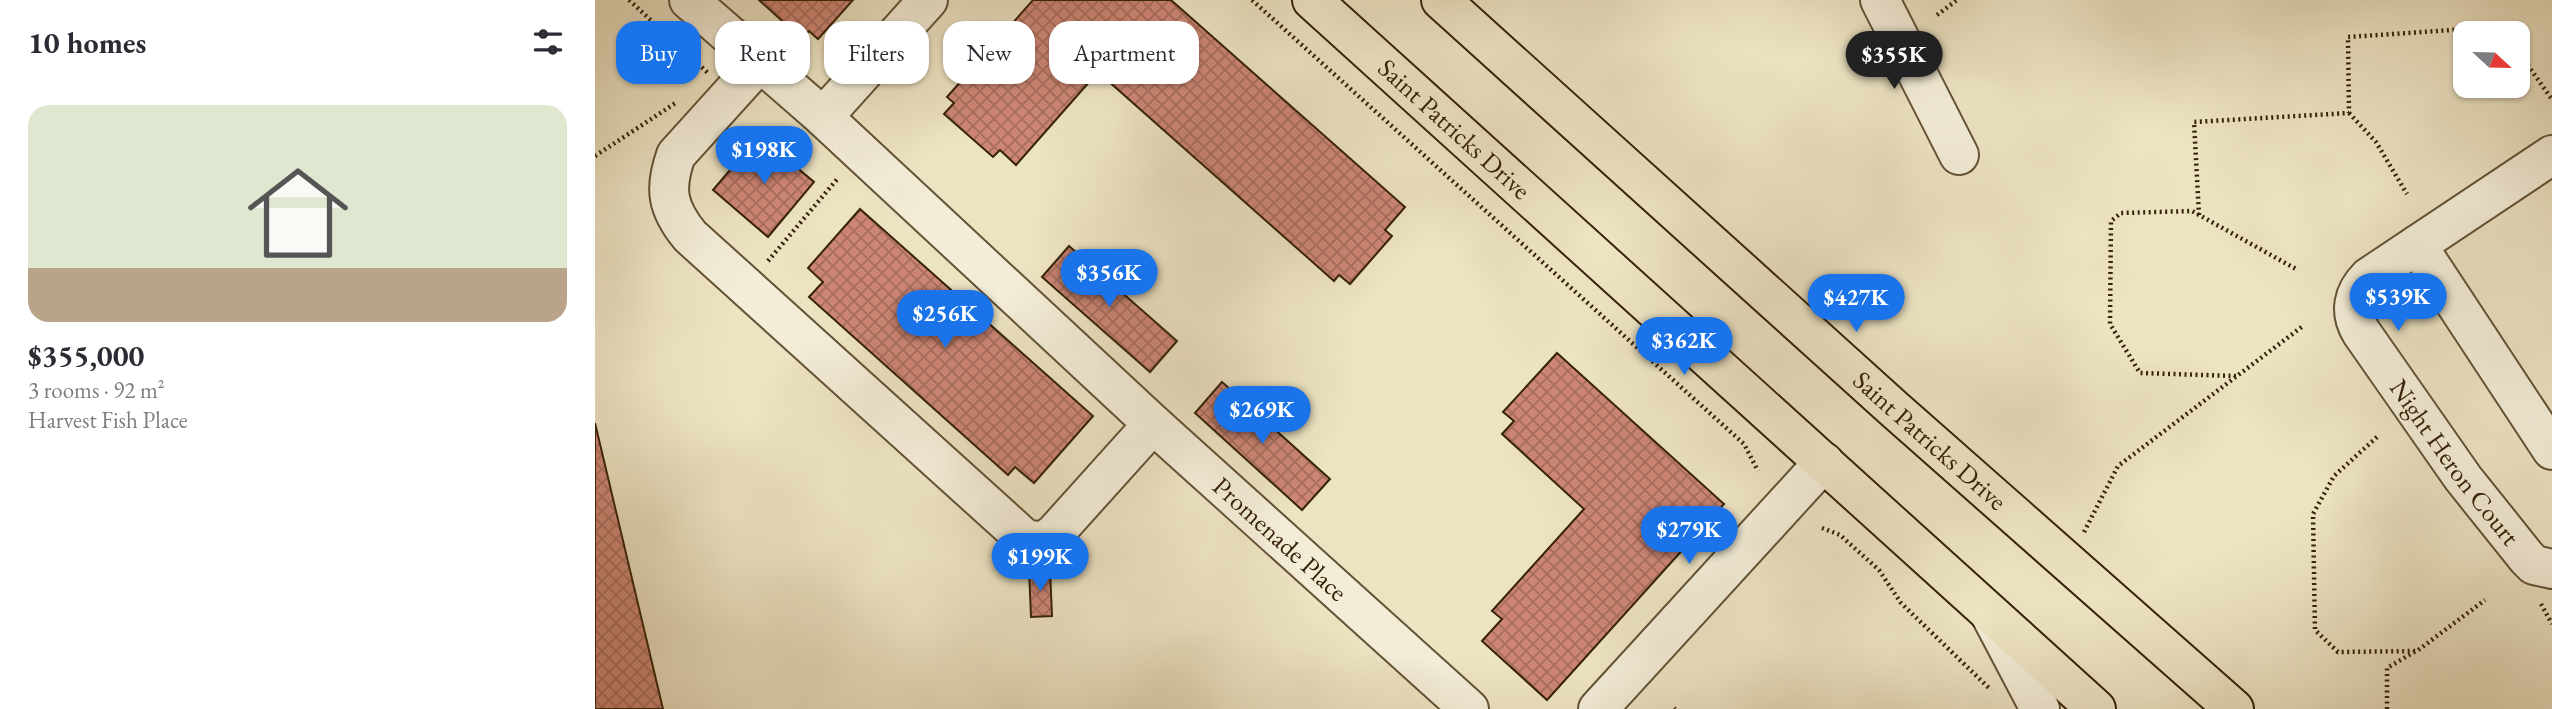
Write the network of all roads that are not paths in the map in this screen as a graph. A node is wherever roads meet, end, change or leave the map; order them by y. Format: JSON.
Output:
{"nodes":[{"id":1,"x":689,"y":0,"type":"edge"},
{"id":2,"x":928,"y":0,"type":"edge"},
{"id":3,"x":1311,"y":0,"type":"edge"},
{"id":4,"x":1441,"y":0,"type":"edge"},
{"id":5,"x":1880,"y":0,"type":"edge"},
{"id":6,"x":715,"y":23,"type":"edge"},
{"id":7,"x":740,"y":84,"type":"edge"},
{"id":8,"x":785,"y":84,"type":"edge"},
{"id":9,"x":823,"y":117,"type":"junction"},
{"id":10,"x":1959,"y":155,"type":"dead end"},
{"id":11,"x":2552,"y":155,"type":"edge"},
{"id":12,"x":2417,"y":245,"type":"junction"},
{"id":13,"x":1153,"y":424,"type":"junction"},
{"id":14,"x":2552,"y":450,"type":"edge"},
{"id":15,"x":1824,"y":462,"type":"junction"},
{"id":16,"x":2552,"y":569,"type":"edge"},
{"id":17,"x":1988,"y":611,"type":"junction"},
{"id":18,"x":1469,"y":709,"type":"edge"},
{"id":19,"x":1598,"y":709,"type":"edge"},
{"id":20,"x":2040,"y":709,"type":"edge"},
{"id":21,"x":2096,"y":709,"type":"edge"},
{"id":22,"x":2234,"y":709,"type":"edge"}],
"edges":[{"from":1,"to":6,"type":"street","name":"Promenade Place"},
{"from":2,"to":9,"type":"street"},
{"from":3,"to":15,"type":"main road","name":"Saint Patricks Drive"},
{"from":4,"to":22,"type":"main road","name":"Saint Patricks Drive"},
{"from":5,"to":10,"type":"street"},
{"from":7,"to":13,"type":"street"},
{"from":8,"to":9,"type":"street","name":"Promenade Place"},
{"from":9,"to":13,"type":"street","name":"Promenade Place"},
{"from":11,"to":12,"type":"street","name":"Night Heron Court"},
{"from":12,"to":14,"type":"street"},
{"from":12,"to":16,"type":"street","name":"Night Heron Court"},
{"from":13,"to":18,"type":"street","name":"Promenade Place"},
{"from":15,"to":17,"type":"main road","name":"Saint Patricks Drive"},
{"from":15,"to":19,"type":"street"},
{"from":17,"to":20,"type":"street"},
{"from":17,"to":21,"type":"main road","name":"Saint Patricks Drive"}]}
